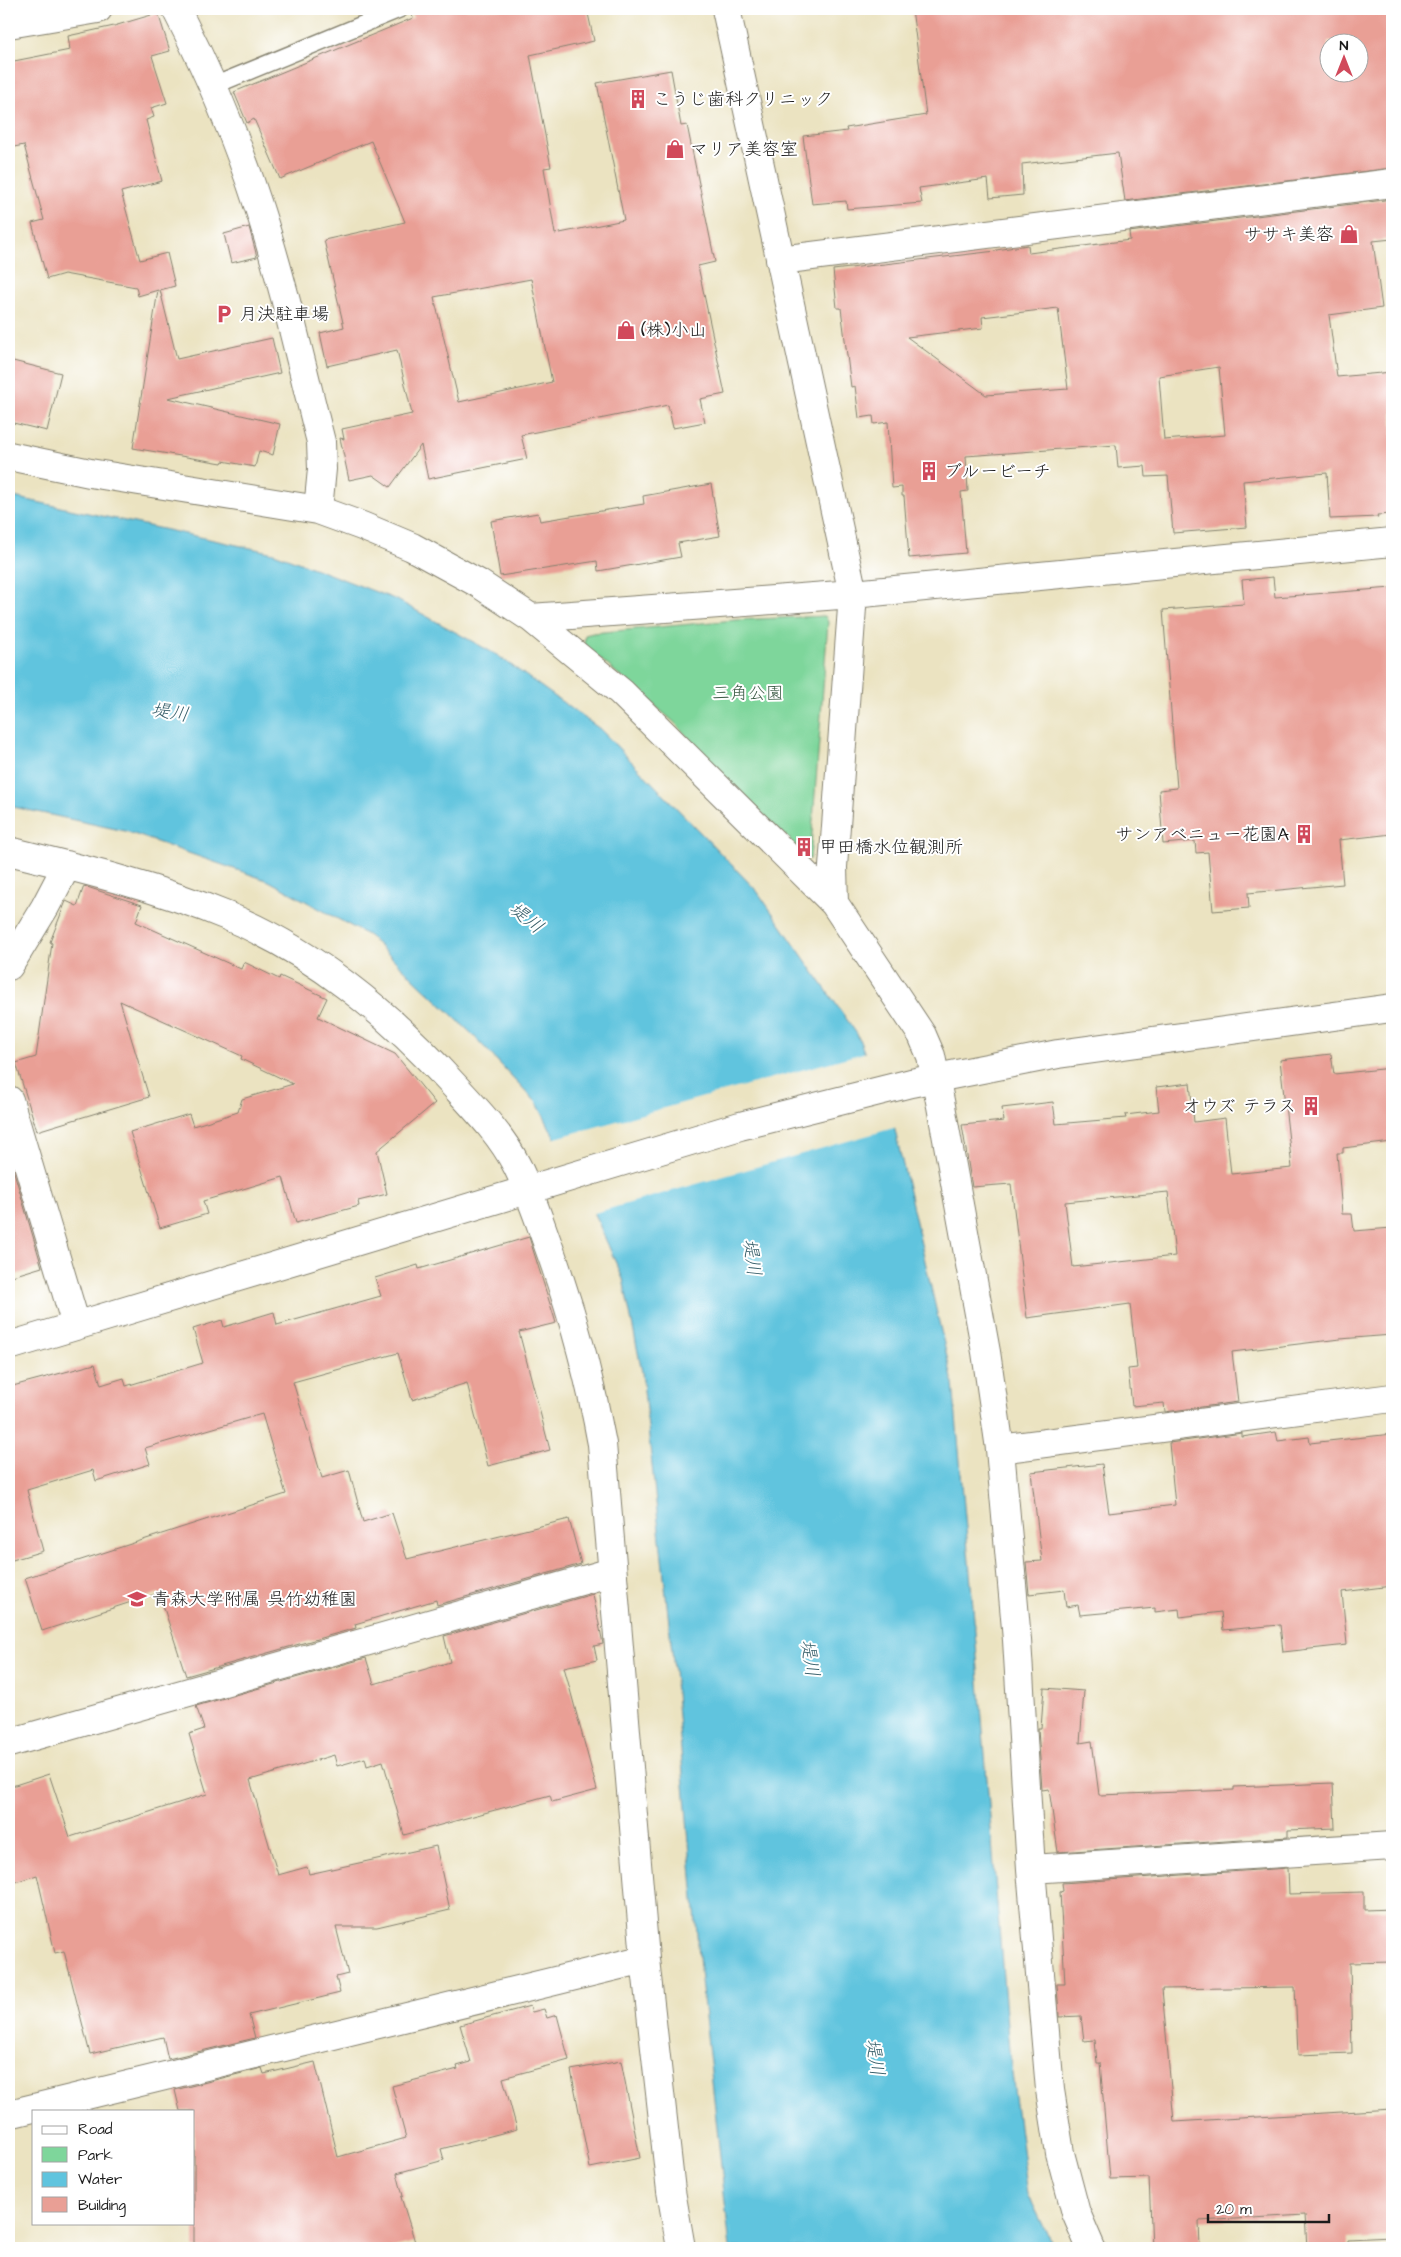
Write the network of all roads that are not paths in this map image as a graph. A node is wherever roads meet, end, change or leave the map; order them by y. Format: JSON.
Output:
{"nodes":[{"id":1,"x":98,"y":9,"type":"edge"},
{"id":2,"x":176,"y":9,"type":"edge"},
{"id":3,"x":400,"y":9,"type":"edge"},
{"id":4,"x":726,"y":9,"type":"edge"},
{"id":5,"x":9,"y":24,"type":"edge"},
{"id":6,"x":214,"y":86,"type":"junction"},
{"id":7,"x":1392,"y":183,"type":"edge"},
{"id":8,"x":780,"y":260,"type":"junction"},
{"id":9,"x":9,"y":456,"type":"edge"},
{"id":10,"x":318,"y":510,"type":"junction"},
{"id":11,"x":1392,"y":542,"type":"edge"},
{"id":12,"x":853,"y":594,"type":"junction"},
{"id":13,"x":531,"y":618,"type":"junction"},
{"id":14,"x":9,"y":851,"type":"edge"},
{"id":15,"x":67,"y":865,"type":"junction"},
{"id":16,"x":834,"y":903,"type":"junction"},
{"id":17,"x":9,"y":966,"type":"edge"},
{"id":18,"x":1392,"y":1008,"type":"edge"},
{"id":19,"x":923,"y":1080,"type":"junction"},
{"id":20,"x":9,"y":1100,"type":"edge"},
{"id":21,"x":535,"y":1188,"type":"junction"},
{"id":22,"x":76,"y":1325,"type":"junction"},
{"id":23,"x":9,"y":1346,"type":"edge"},
{"id":24,"x":1392,"y":1398,"type":"edge"},
{"id":25,"x":1000,"y":1449,"type":"junction"},
{"id":26,"x":612,"y":1572,"type":"junction"},
{"id":27,"x":9,"y":1743,"type":"edge"},
{"id":28,"x":1392,"y":1846,"type":"edge"},
{"id":29,"x":1031,"y":1869,"type":"junction"},
{"id":30,"x":645,"y":1959,"type":"junction"},
{"id":31,"x":9,"y":2114,"type":"edge"},
{"id":32,"x":680,"y":2248,"type":"edge"},
{"id":33,"x":1091,"y":2248,"type":"edge"}],
"edges":[{"from":1,"to":5,"type":"street"},
{"from":2,"to":6,"type":"street"},
{"from":3,"to":6,"type":"lane"},
{"from":4,"to":8,"type":"street"},
{"from":6,"to":10,"type":"street"},
{"from":7,"to":8,"type":"street"},
{"from":8,"to":12,"type":"street"},
{"from":9,"to":10,"type":"street"},
{"from":10,"to":13,"type":"street"},
{"from":11,"to":12,"type":"street"},
{"from":12,"to":13,"type":"street"},
{"from":12,"to":16,"type":"street"},
{"from":13,"to":16,"type":"street"},
{"from":14,"to":15,"type":"street"},
{"from":15,"to":17,"type":"street"},
{"from":15,"to":21,"type":"street"},
{"from":16,"to":19,"type":"street"},
{"from":18,"to":19,"type":"street"},
{"from":19,"to":21,"type":"street"},
{"from":19,"to":25,"type":"street"},
{"from":20,"to":22,"type":"street"},
{"from":21,"to":22,"type":"street"},
{"from":21,"to":26,"type":"street"},
{"from":22,"to":23,"type":"street"},
{"from":24,"to":25,"type":"street"},
{"from":25,"to":29,"type":"street"},
{"from":26,"to":27,"type":"street"},
{"from":26,"to":30,"type":"street"},
{"from":28,"to":29,"type":"street"},
{"from":29,"to":33,"type":"street"},
{"from":30,"to":31,"type":"street"},
{"from":30,"to":32,"type":"street"}]}
